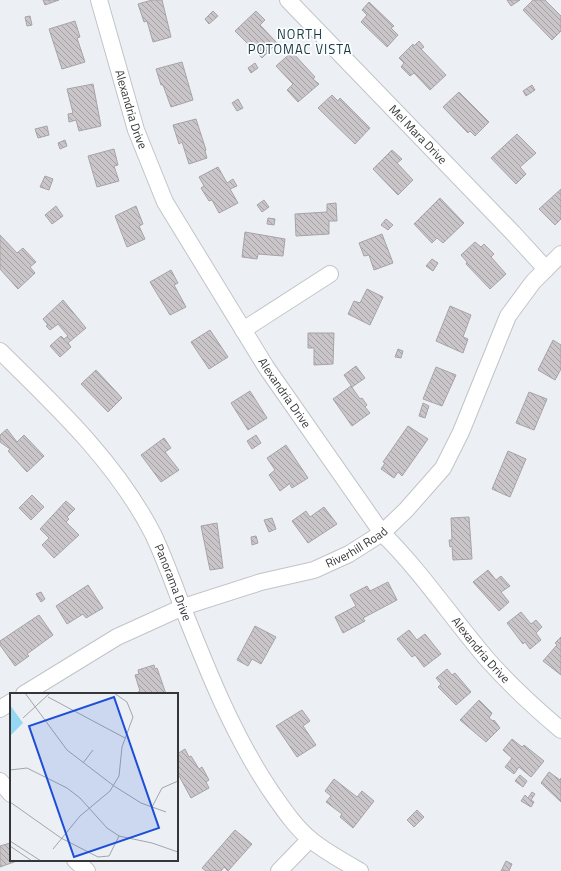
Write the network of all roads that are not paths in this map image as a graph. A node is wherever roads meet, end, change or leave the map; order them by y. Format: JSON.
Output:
{"nodes":[{"id":1,"x":99,"y":0,"type":"edge"},
{"id":2,"x":288,"y":0,"type":"edge"},
{"id":3,"x":561,"y":254,"type":"edge"},
{"id":4,"x":546,"y":269,"type":"junction"},
{"id":5,"x":330,"y":274,"type":"dead end"},
{"id":6,"x":243,"y":330,"type":"junction"},
{"id":7,"x":0,"y":351,"type":"edge"},
{"id":8,"x":382,"y":533,"type":"junction"},
{"id":9,"x":182,"y":607,"type":"junction"},
{"id":10,"x":26,"y":693,"type":"edge"},
{"id":11,"x":10,"y":703,"type":"edge"},
{"id":12,"x":0,"y":709,"type":"edge"},
{"id":13,"x":561,"y":730,"type":"edge"},
{"id":14,"x":0,"y":780,"type":"edge"},
{"id":15,"x":10,"y":793,"type":"edge"},
{"id":16,"x":310,"y":839,"type":"junction"},
{"id":17,"x":76,"y":861,"type":"edge"},
{"id":18,"x":88,"y":871,"type":"edge"},
{"id":19,"x":279,"y":871,"type":"edge"},
{"id":20,"x":360,"y":871,"type":"edge"}],
"edges":[{"from":1,"to":6,"type":"street","name":"Alexandria Drive"},
{"from":2,"to":4,"type":"street","name":"Mel Mara Drive"},
{"from":3,"to":4,"type":"street","name":"Riverhill Road"},
{"from":4,"to":8,"type":"street","name":"Riverhill Road"},
{"from":5,"to":6,"type":"street"},
{"from":6,"to":8,"type":"street","name":"Alexandria Drive"},
{"from":7,"to":9,"type":"street","name":"Panorama Drive"},
{"from":8,"to":9,"type":"street","name":"Riverhill Road"},
{"from":8,"to":13,"type":"street","name":"Alexandria Drive"},
{"from":9,"to":10,"type":"street","name":"Riverhill Road"},
{"from":9,"to":16,"type":"street","name":"Panorama Drive"},
{"from":11,"to":12,"type":"street"},
{"from":14,"to":15,"type":"street"},
{"from":16,"to":19,"type":"street"},
{"from":16,"to":20,"type":"street","name":"Panorama Drive"},
{"from":17,"to":18,"type":"street"}]}
